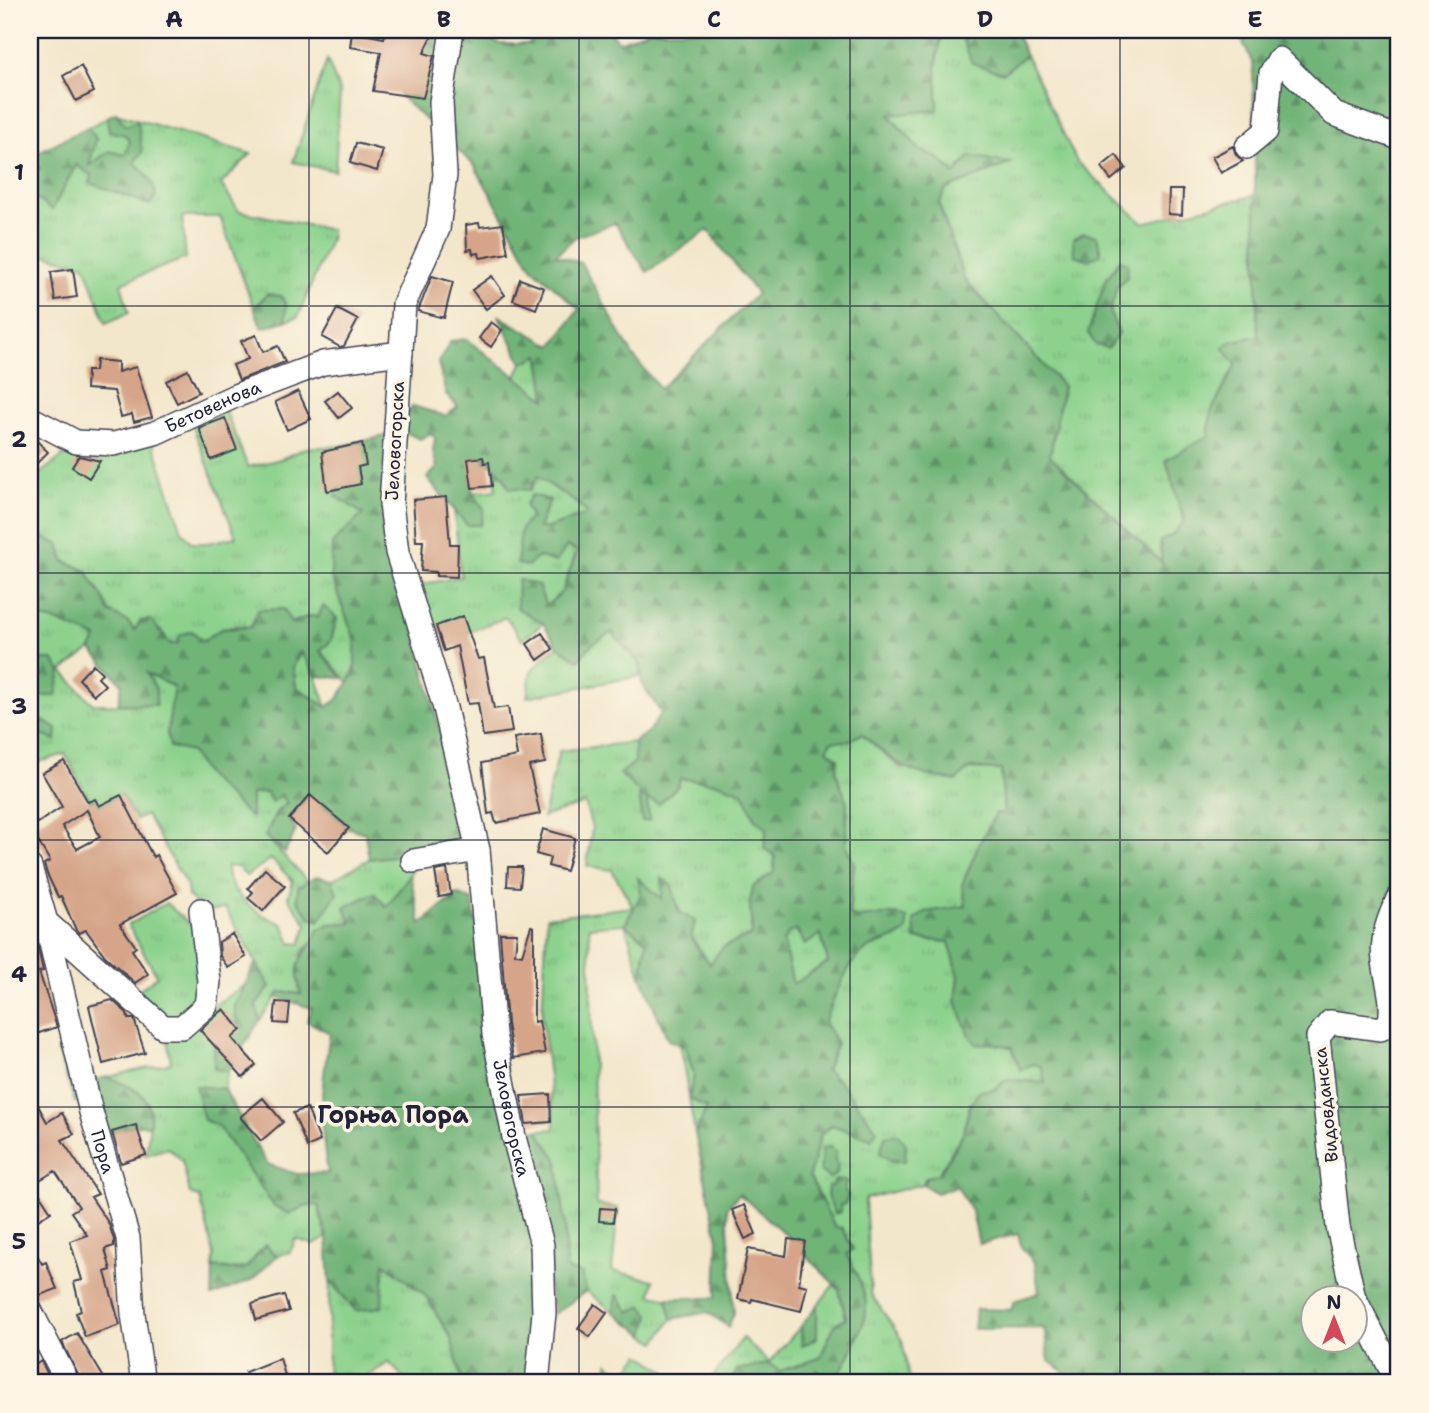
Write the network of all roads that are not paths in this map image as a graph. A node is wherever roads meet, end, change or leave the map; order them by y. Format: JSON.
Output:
{"nodes":[{"id":1,"x":452,"y":30,"type":"edge"},
{"id":2,"x":1399,"y":138,"type":"edge"},
{"id":3,"x":1247,"y":147,"type":"dead end"},
{"id":4,"x":401,"y":353,"type":"junction"},
{"id":5,"x":30,"y":418,"type":"edge"},
{"id":6,"x":478,"y":850,"type":"junction"},
{"id":7,"x":413,"y":861,"type":"dead end"},
{"id":8,"x":30,"y":867,"type":"edge"},
{"id":9,"x":1399,"y":897,"type":"edge"},
{"id":10,"x":35,"y":899,"type":"edge"},
{"id":11,"x":201,"y":910,"type":"dead end"},
{"id":12,"x":46,"y":922,"type":"junction"},
{"id":13,"x":1351,"y":1284,"type":"edge"},
{"id":14,"x":30,"y":1310,"type":"edge"},
{"id":15,"x":1370,"y":1328,"type":"edge"},
{"id":16,"x":68,"y":1383,"type":"edge"},
{"id":17,"x":142,"y":1383,"type":"edge"},
{"id":18,"x":537,"y":1383,"type":"edge"},
{"id":19,"x":1398,"y":1383,"type":"edge"}],
"edges":[{"from":1,"to":4,"type":"street","name":"Јеловогорска"},
{"from":2,"to":3,"type":"street"},
{"from":4,"to":5,"type":"street","name":"Бетовенова"},
{"from":4,"to":6,"type":"street","name":"Јеловогорска"},
{"from":6,"to":7,"type":"street"},
{"from":6,"to":18,"type":"street","name":"Јеловогорска"},
{"from":8,"to":10,"type":"street","name":"Пора"},
{"from":9,"to":13,"type":"street","name":"Видовданска"},
{"from":10,"to":12,"type":"street","name":"Пора"},
{"from":11,"to":12,"type":"street"},
{"from":12,"to":17,"type":"street","name":"Пора"},
{"from":14,"to":16,"type":"street"},
{"from":15,"to":19,"type":"street","name":"Видовданска"}]}
